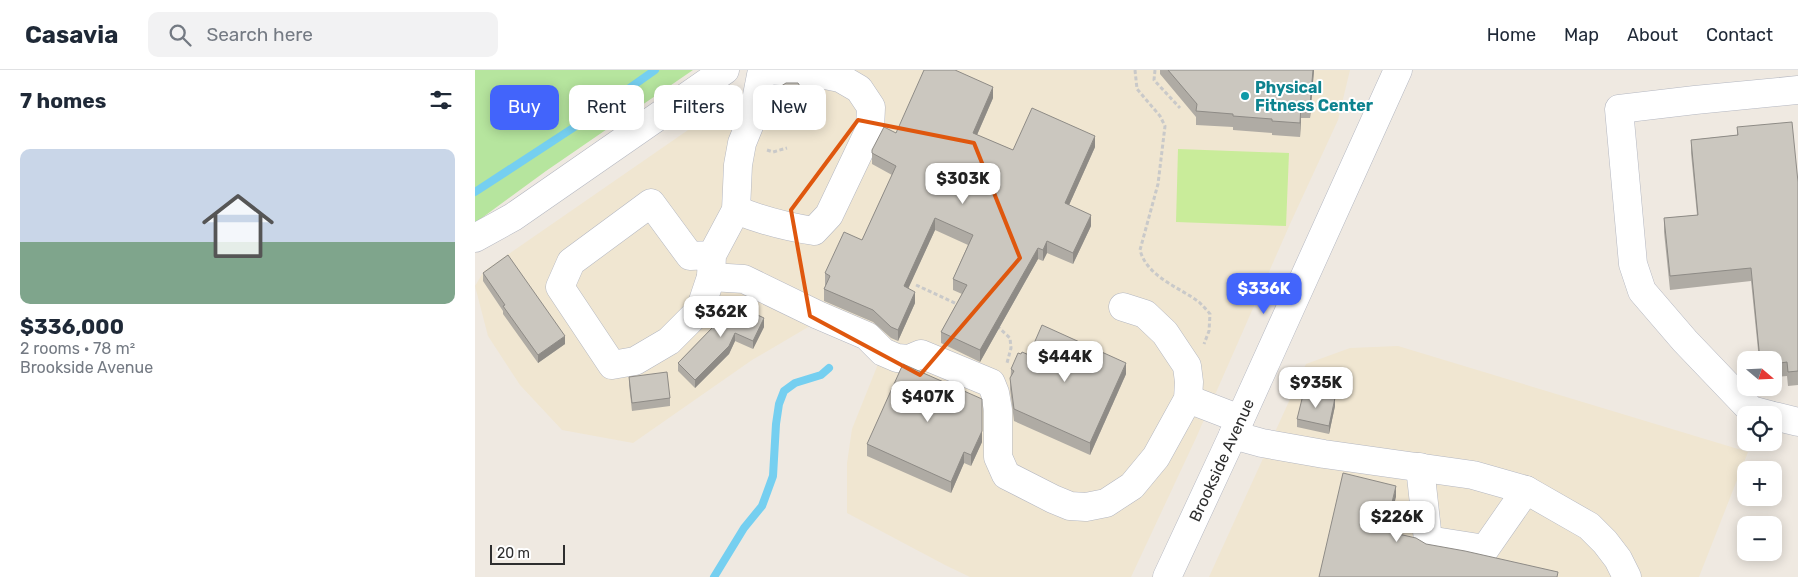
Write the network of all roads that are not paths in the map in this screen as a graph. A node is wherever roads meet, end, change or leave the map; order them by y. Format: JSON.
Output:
{"nodes":[{"id":1,"x":725,"y":70,"type":"edge"},
{"id":2,"x":762,"y":70,"type":"edge"},
{"id":3,"x":1398,"y":70,"type":"edge"},
{"id":4,"x":841,"y":74,"type":"edge"},
{"id":5,"x":1798,"y":90,"type":"edge"},
{"id":6,"x":736,"y":210,"type":"junction"},
{"id":7,"x":475,"y":238,"type":"edge"},
{"id":8,"x":711,"y":266,"type":"junction"},
{"id":9,"x":1123,"y":307,"type":"dead end"},
{"id":10,"x":1188,"y":399,"type":"junction"},
{"id":11,"x":1747,"y":406,"type":"edge"},
{"id":12,"x":1782,"y":418,"type":"edge"},
{"id":13,"x":1798,"y":422,"type":"edge"},
{"id":14,"x":1237,"y":427,"type":"junction"},
{"id":15,"x":1420,"y":467,"type":"junction"},
{"id":16,"x":1525,"y":490,"type":"junction"},
{"id":17,"x":1167,"y":577,"type":"edge"},
{"id":18,"x":1627,"y":577,"type":"edge"}],
"edges":[{"from":1,"to":7,"type":"street"},
{"from":2,"to":4,"type":"street"},
{"from":2,"to":6,"type":"street"},
{"from":3,"to":14,"type":"street","name":"Brookside Avenue"},
{"from":4,"to":6,"type":"street"},
{"from":5,"to":11,"type":"street"},
{"from":6,"to":8,"type":"street"},
{"from":8,"to":8,"type":"street"},
{"from":8,"to":10,"type":"street"},
{"from":9,"to":10,"type":"street"},
{"from":10,"to":14,"type":"street"},
{"from":12,"to":13,"type":"street"},
{"from":14,"to":15,"type":"street"},
{"from":14,"to":17,"type":"street","name":"Brookside Avenue"},
{"from":15,"to":16,"type":"street"},
{"from":15,"to":16,"type":"street"},
{"from":16,"to":18,"type":"street"}]}
